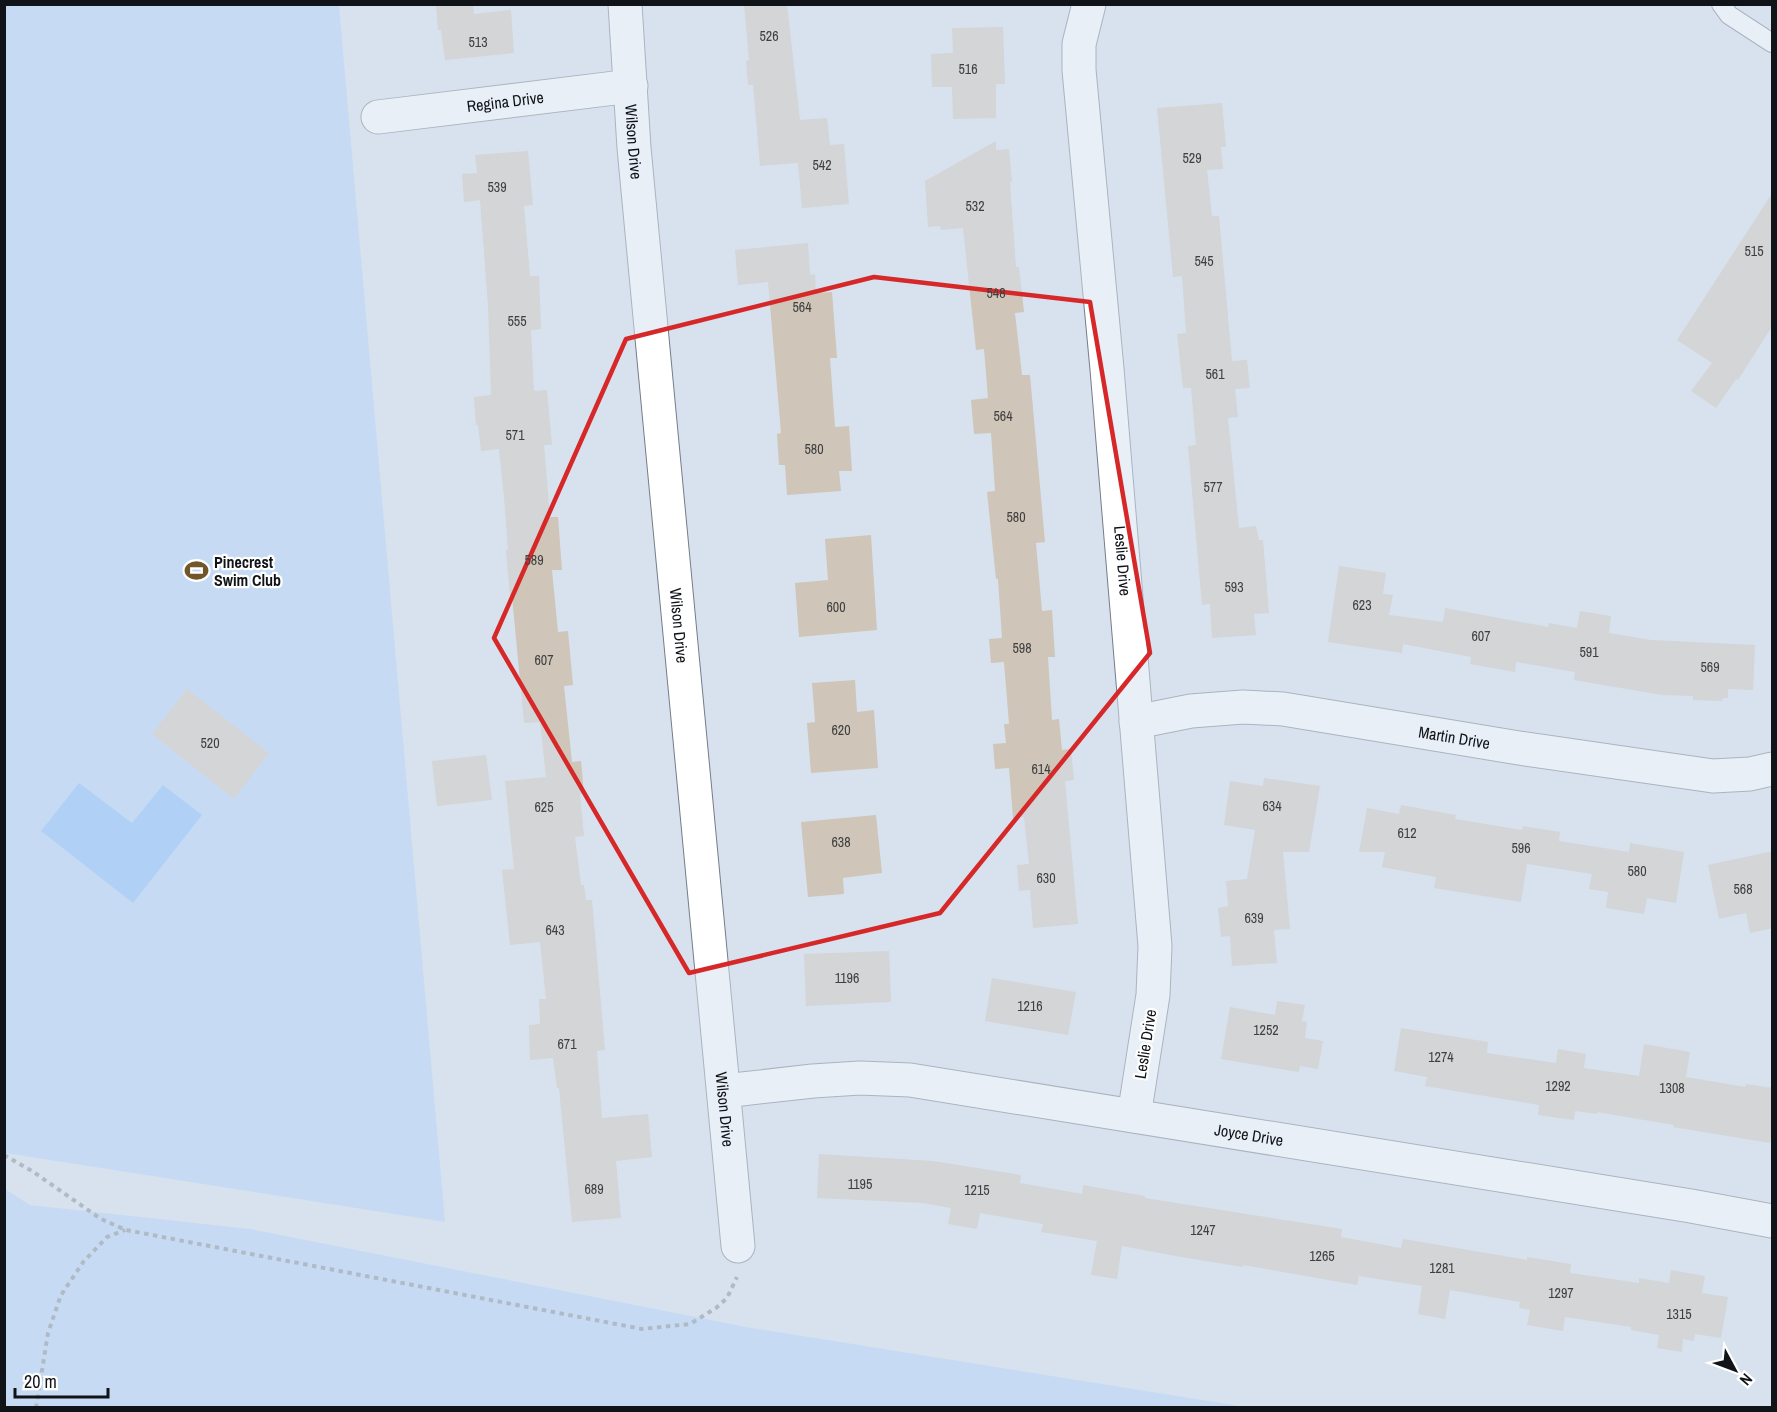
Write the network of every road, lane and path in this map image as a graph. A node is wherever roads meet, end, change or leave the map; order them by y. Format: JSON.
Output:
{"nodes":[{"id":1,"x":625,"y":4,"type":"edge"},
{"id":2,"x":1089,"y":4,"type":"edge"},
{"id":3,"x":1721,"y":4,"type":"edge"},
{"id":4,"x":1773,"y":43,"type":"edge"},
{"id":5,"x":631,"y":86,"type":"junction"},
{"id":6,"x":378,"y":117,"type":"dead end"},
{"id":7,"x":1136,"y":722,"type":"junction"},
{"id":8,"x":1773,"y":769,"type":"edge"},
{"id":9,"x":724,"y":1091,"type":"junction"},
{"id":10,"x":1134,"y":1116,"type":"junction"},
{"id":11,"x":4,"y":1155,"type":"edge"},
{"id":12,"x":1773,"y":1221,"type":"edge"},
{"id":13,"x":126,"y":1230,"type":"junction"},
{"id":14,"x":738,"y":1246,"type":"joint"},
{"id":15,"x":36,"y":1407,"type":"edge"}],
"edges":[{"from":1,"to":5,"type":"street","name":"Wilson Drive"},
{"from":2,"to":7,"type":"street","name":"Leslie Drive"},
{"from":3,"to":4,"type":"lane"},
{"from":5,"to":6,"type":"street","name":"Regina Drive"},
{"from":5,"to":9,"type":"street","name":"Wilson Drive"},
{"from":7,"to":8,"type":"street","name":"Martin Drive"},
{"from":7,"to":10,"type":"street","name":"Leslie Drive"},
{"from":9,"to":10,"type":"street","name":"Joyce Drive"},
{"from":9,"to":14,"type":"street","name":"Wilson Drive"},
{"from":10,"to":12,"type":"street","name":"Joyce Drive"},
{"from":11,"to":13,"type":"path"},
{"from":13,"to":14,"type":"path"},
{"from":13,"to":15,"type":"path"}]}
